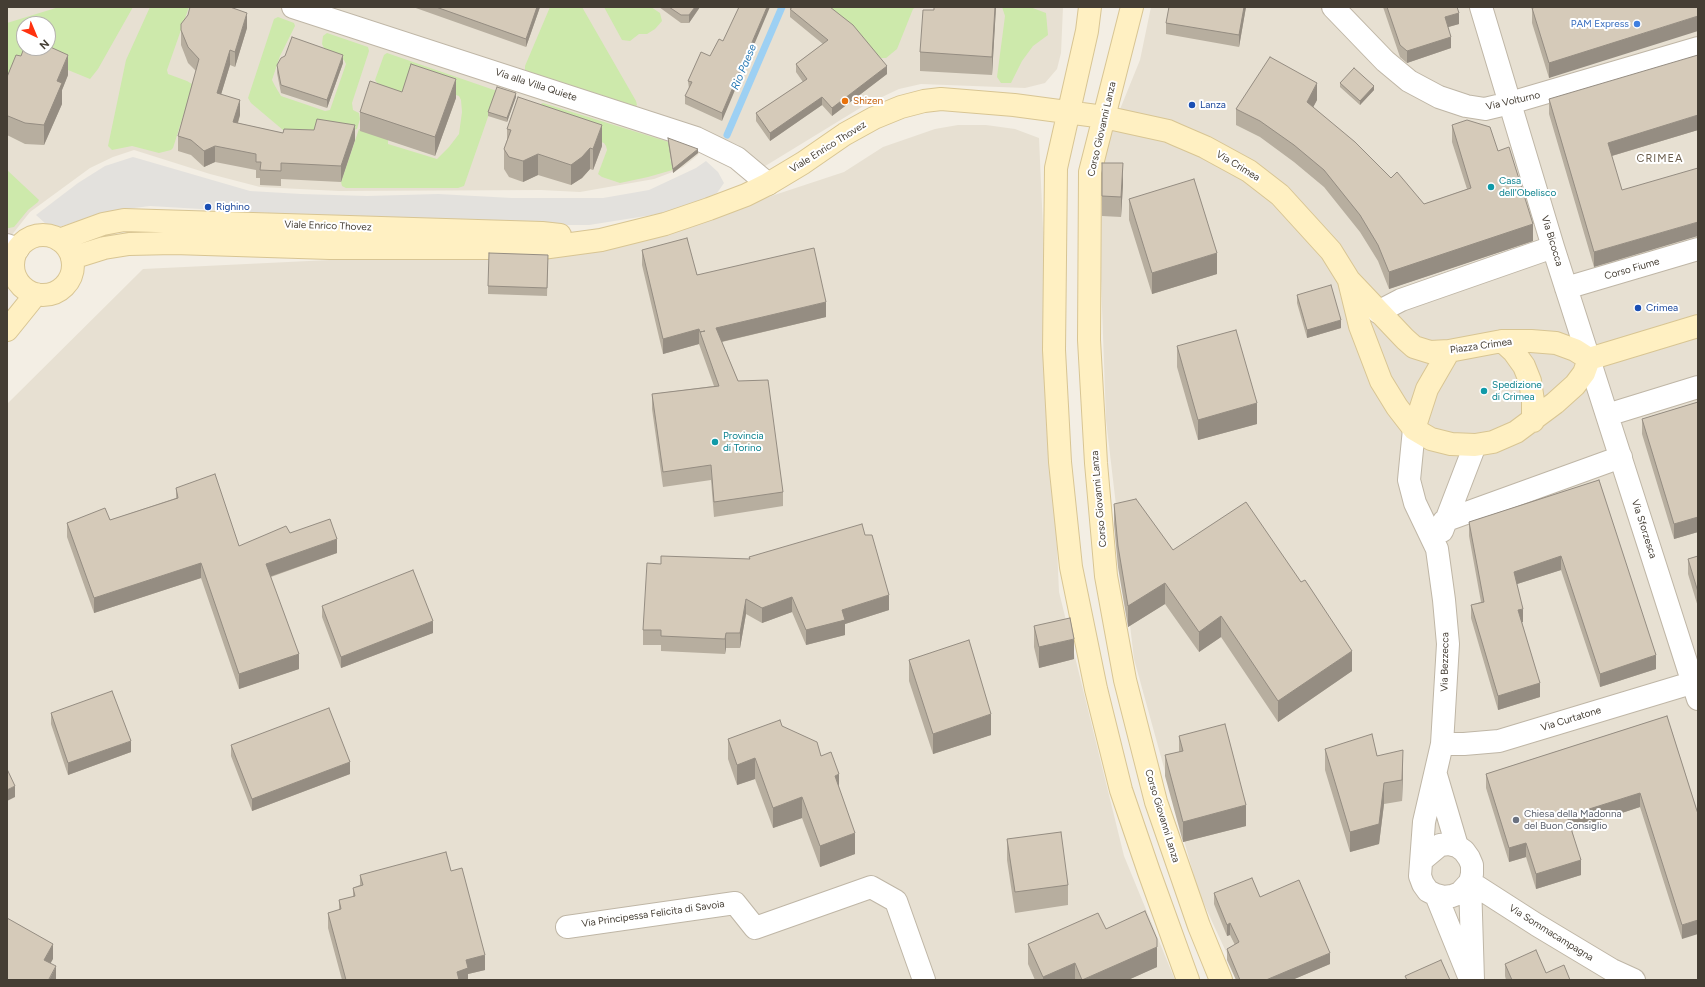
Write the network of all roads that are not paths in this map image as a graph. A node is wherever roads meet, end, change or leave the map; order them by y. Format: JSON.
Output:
{"nodes":[{"id":1,"x":293,"y":7,"type":"edge"},
{"id":2,"x":1090,"y":7,"type":"edge"},
{"id":3,"x":1132,"y":7,"type":"edge"},
{"id":4,"x":1333,"y":7,"type":"edge"},
{"id":5,"x":1481,"y":7,"type":"edge"},
{"id":6,"x":1698,"y":48,"type":"edge"},
{"id":7,"x":1510,"y":103,"type":"junction"},
{"id":8,"x":1086,"y":115,"type":"junction"},
{"id":9,"x":768,"y":184,"type":"junction"},
{"id":10,"x":59,"y":240,"type":"junction"},
{"id":11,"x":601,"y":240,"type":"junction"},
{"id":12,"x":12,"y":247,"type":"edge"},
{"id":13,"x":1553,"y":247,"type":"junction"},
{"id":14,"x":1698,"y":249,"type":"edge"},
{"id":15,"x":72,"y":258,"type":"junction"},
{"id":16,"x":1349,"y":280,"type":"junction"},
{"id":17,"x":11,"y":284,"type":"edge"},
{"id":18,"x":1566,"y":288,"type":"junction"},
{"id":19,"x":36,"y":294,"type":"junction"},
{"id":20,"x":1378,"y":312,"type":"junction"},
{"id":21,"x":1698,"y":326,"type":"edge"},
{"id":22,"x":7,"y":330,"type":"edge"},
{"id":23,"x":1502,"y":341,"type":"junction"},
{"id":24,"x":1449,"y":351,"type":"junction"},
{"id":25,"x":1589,"y":359,"type":"junction"},
{"id":26,"x":1698,"y":387,"type":"edge"},
{"id":27,"x":1607,"y":414,"type":"junction"},
{"id":28,"x":1532,"y":421,"type":"junction"},
{"id":29,"x":1414,"y":429,"type":"junction"},
{"id":30,"x":1475,"y":445,"type":"junction"},
{"id":31,"x":1621,"y":457,"type":"junction"},
{"id":32,"x":1444,"y":521,"type":"junction"},
{"id":33,"x":1437,"y":549,"type":"junction"},
{"id":34,"x":1696,"y":687,"type":"edge"},
{"id":35,"x":1442,"y":744,"type":"junction"},
{"id":36,"x":1436,"y":775,"type":"junction"},
{"id":37,"x":1457,"y":846,"type":"junction"},
{"id":38,"x":1422,"y":860,"type":"junction"},
{"id":39,"x":1470,"y":882,"type":"junction"},
{"id":40,"x":1436,"y":895,"type":"junction"},
{"id":41,"x":567,"y":927,"type":"dead end"},
{"id":42,"x":924,"y":980,"type":"edge"},
{"id":43,"x":1188,"y":980,"type":"edge"},
{"id":44,"x":1220,"y":980,"type":"edge"},
{"id":45,"x":1472,"y":980,"type":"edge"},
{"id":46,"x":1634,"y":980,"type":"edge"}],
"edges":[{"from":1,"to":9,"type":"street","name":"Via alla Villa Quiete"},
{"from":2,"to":8,"type":"street","name":"Corso Giovanni Lanza"},
{"from":3,"to":8,"type":"street","name":"Corso Giovanni Lanza"},
{"from":4,"to":7,"type":"street","name":"Via Volturno"},
{"from":5,"to":7,"type":"street","name":"Via Bicocca"},
{"from":6,"to":7,"type":"street","name":"Via Volturno"},
{"from":7,"to":13,"type":"street","name":"Via Bicocca"},
{"from":8,"to":9,"type":"street","name":"Viale Enrico Thovez"},
{"from":8,"to":16,"type":"street","name":"Via Crimea"},
{"from":8,"to":43,"type":"street","name":"Corso Giovanni Lanza"},
{"from":8,"to":44,"type":"street","name":"Corso Giovanni Lanza"},
{"from":9,"to":11,"type":"street","name":"Viale Enrico Thovez"},
{"from":10,"to":11,"type":"street","name":"Viale Enrico Thovez"},
{"from":10,"to":12,"type":"street"},
{"from":10,"to":15,"type":"street"},
{"from":11,"to":15,"type":"street","name":"Viale Enrico Thovez"},
{"from":12,"to":17,"type":"street"},
{"from":13,"to":18,"type":"street","name":"Via Bicocca"},
{"from":13,"to":20,"type":"street"},
{"from":14,"to":18,"type":"street","name":"Corso Fiume"},
{"from":15,"to":19,"type":"street"},
{"from":16,"to":20,"type":"street","name":"Piazza Crimea"},
{"from":16,"to":29,"type":"street"},
{"from":17,"to":19,"type":"street"},
{"from":18,"to":25,"type":"street","name":"Via Bicocca"},
{"from":19,"to":22,"type":"street"},
{"from":20,"to":24,"type":"street","name":"Piazza Crimea"},
{"from":21,"to":25,"type":"street"},
{"from":23,"to":24,"type":"street","name":"Piazza Crimea"},
{"from":23,"to":25,"type":"street","name":"Piazza Crimea"},
{"from":23,"to":28,"type":"street"},
{"from":24,"to":29,"type":"street"},
{"from":25,"to":27,"type":"street","name":"Via Sforzesca"},
{"from":25,"to":28,"type":"street"},
{"from":26,"to":27,"type":"street"},
{"from":27,"to":31,"type":"street","name":"Via Sforzesca"},
{"from":28,"to":30,"type":"street"},
{"from":29,"to":30,"type":"street"},
{"from":29,"to":33,"type":"street"},
{"from":30,"to":32,"type":"street"},
{"from":31,"to":32,"type":"street"},
{"from":31,"to":34,"type":"street","name":"Via Sforzesca"},
{"from":32,"to":33,"type":"street"},
{"from":33,"to":35,"type":"street","name":"Via Bezzecca"},
{"from":34,"to":35,"type":"street","name":"Via Curtatone"},
{"from":35,"to":36,"type":"street","name":"Via Bezzecca"},
{"from":36,"to":37,"type":"street","name":"Via Bezzecca"},
{"from":36,"to":38,"type":"street","name":"Via Bezzecca"},
{"from":37,"to":38,"type":"street"},
{"from":37,"to":39,"type":"street","name":"Via Bezzecca"},
{"from":38,"to":40,"type":"street","name":"Via Bezzecca"},
{"from":39,"to":40,"type":"street"},
{"from":39,"to":45,"type":"street","name":"Via Bezzecca"},
{"from":39,"to":46,"type":"street","name":"Via Sommacampagna"},
{"from":40,"to":45,"type":"street","name":"Via Bezzecca"},
{"from":41,"to":42,"type":"street","name":"Via Principessa Felicita di Savoia"}]}
